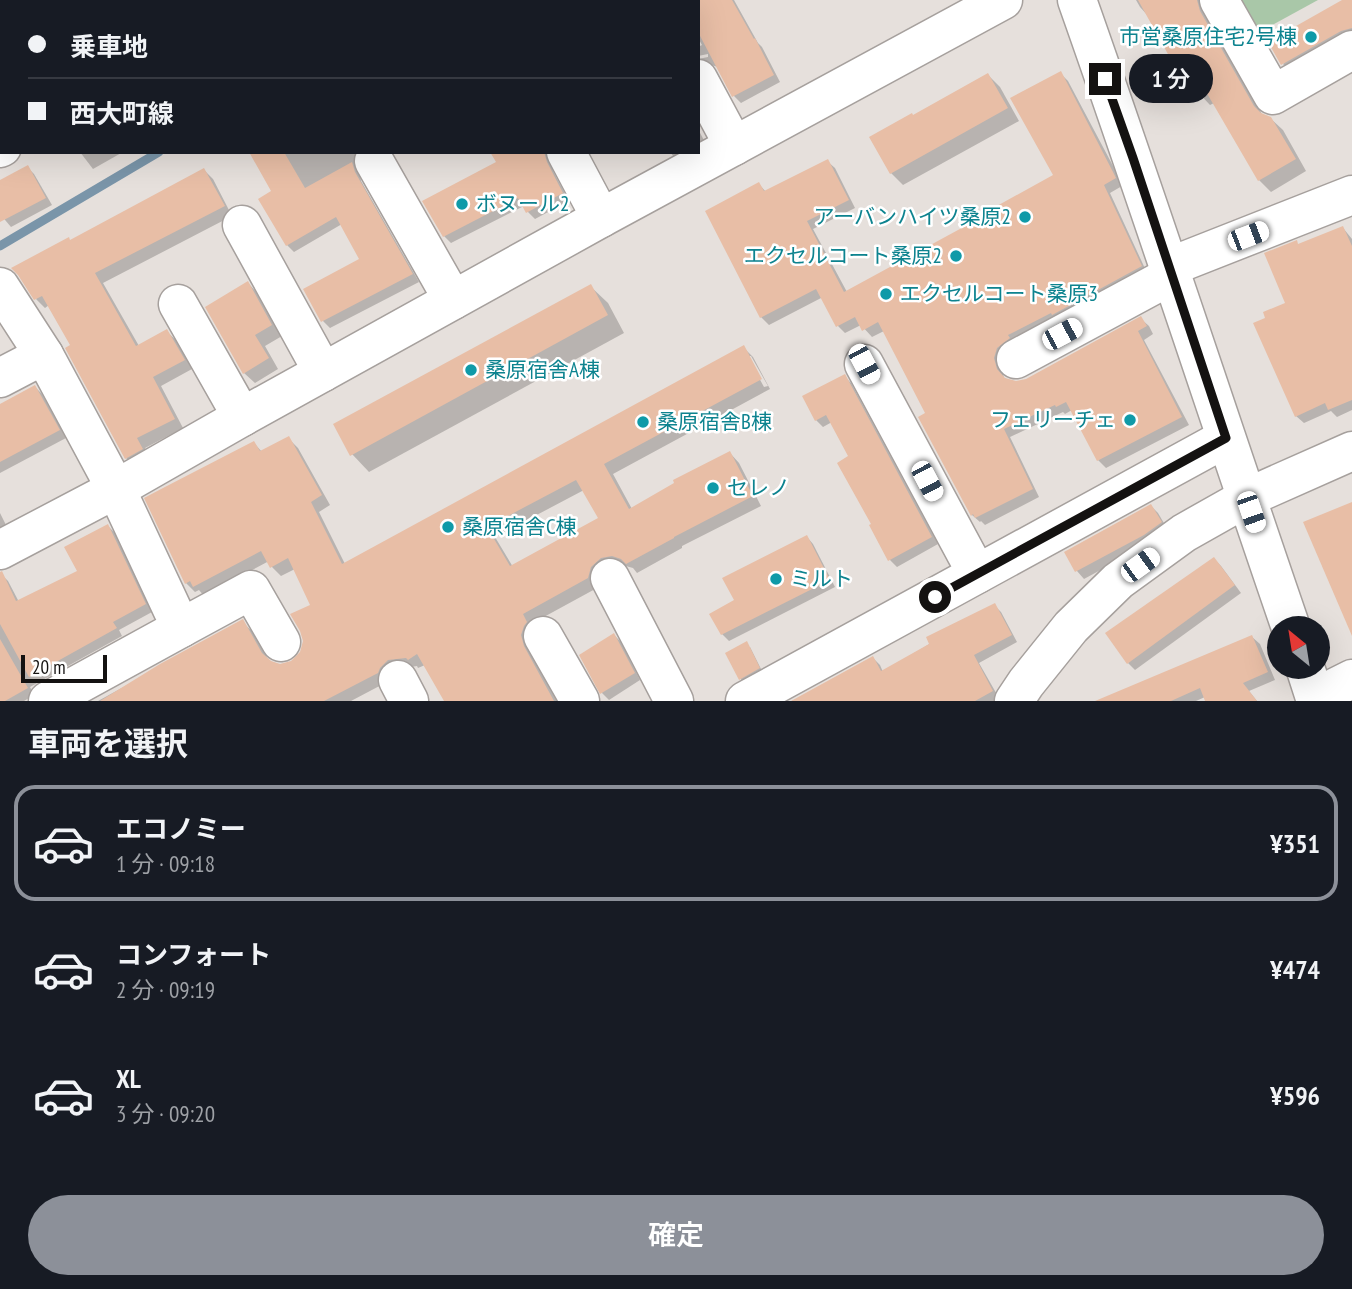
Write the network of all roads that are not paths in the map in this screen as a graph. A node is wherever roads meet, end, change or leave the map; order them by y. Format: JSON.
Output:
{"nodes":[{"id":1,"x":1003,"y":0,"type":"edge"},
{"id":2,"x":1077,"y":0,"type":"edge"},
{"id":3,"x":1219,"y":0,"type":"edge"},
{"id":4,"x":1352,"y":50,"type":"edge"},
{"id":5,"x":700,"y":83,"type":"edge"},
{"id":6,"x":734,"y":146,"type":"junction"},
{"id":7,"x":567,"y":154,"type":"edge"},
{"id":8,"x":374,"y":161,"type":"dead end"},
{"id":9,"x":1352,"y":195,"type":"edge"},
{"id":10,"x":601,"y":218,"type":"junction"},
{"id":11,"x":242,"y":225,"type":"dead end"},
{"id":12,"x":1170,"y":271,"type":"junction"},
{"id":13,"x":0,"y":286,"type":"edge"},
{"id":14,"x":453,"y":300,"type":"junction"},
{"id":15,"x":178,"y":304,"type":"dead end"},
{"id":16,"x":44,"y":355,"type":"junction"},
{"id":17,"x":1016,"y":359,"type":"dead end"},
{"id":18,"x":864,"y":364,"type":"dead end"},
{"id":19,"x":323,"y":372,"type":"junction"},
{"id":20,"x":0,"y":378,"type":"edge"},
{"id":21,"x":242,"y":417,"type":"junction"},
{"id":22,"x":1226,"y":438,"type":"junction"},
{"id":23,"x":1352,"y":451,"type":"edge"},
{"id":24,"x":116,"y":489,"type":"junction"},
{"id":25,"x":1246,"y":498,"type":"junction"},
{"id":26,"x":0,"y":550,"type":"edge"},
{"id":27,"x":977,"y":574,"type":"junction"},
{"id":28,"x":610,"y":578,"type":"dead end"},
{"id":29,"x":1287,"y":616,"type":"edge"},
{"id":30,"x":181,"y":628,"type":"junction"},
{"id":31,"x":543,"y":636,"type":"dead end"},
{"id":32,"x":281,"y":642,"type":"dead end"},
{"id":33,"x":1309,"y":679,"type":"edge"},
{"id":34,"x":1352,"y":679,"type":"edge"},
{"id":35,"x":48,"y":701,"type":"edge"},
{"id":36,"x":580,"y":701,"type":"edge"},
{"id":37,"x":674,"y":701,"type":"edge"},
{"id":38,"x":745,"y":701,"type":"edge"},
{"id":39,"x":1014,"y":701,"type":"edge"},
{"id":40,"x":1317,"y":701,"type":"edge"}],
"edges":[{"from":1,"to":6,"type":"street"},
{"from":2,"to":12,"type":"street"},
{"from":3,"to":4,"type":"street"},
{"from":5,"to":6,"type":"street"},
{"from":6,"to":10,"type":"street"},
{"from":7,"to":10,"type":"street"},
{"from":8,"to":14,"type":"street"},
{"from":9,"to":12,"type":"street"},
{"from":10,"to":14,"type":"street"},
{"from":11,"to":19,"type":"street"},
{"from":12,"to":17,"type":"street"},
{"from":12,"to":22,"type":"street"},
{"from":13,"to":16,"type":"street"},
{"from":14,"to":19,"type":"street"},
{"from":15,"to":21,"type":"street"},
{"from":16,"to":20,"type":"street"},
{"from":16,"to":24,"type":"street"},
{"from":18,"to":27,"type":"street"},
{"from":19,"to":21,"type":"street"},
{"from":21,"to":24,"type":"street"},
{"from":22,"to":25,"type":"street"},
{"from":22,"to":27,"type":"street"},
{"from":23,"to":25,"type":"street"},
{"from":24,"to":26,"type":"street"},
{"from":24,"to":30,"type":"street"},
{"from":25,"to":29,"type":"street"},
{"from":25,"to":39,"type":"street"},
{"from":27,"to":38,"type":"street"},
{"from":28,"to":37,"type":"street"},
{"from":30,"to":32,"type":"street"},
{"from":30,"to":35,"type":"street"},
{"from":31,"to":36,"type":"street"},
{"from":33,"to":40,"type":"street"},
{"from":34,"to":40,"type":"street"}]}
